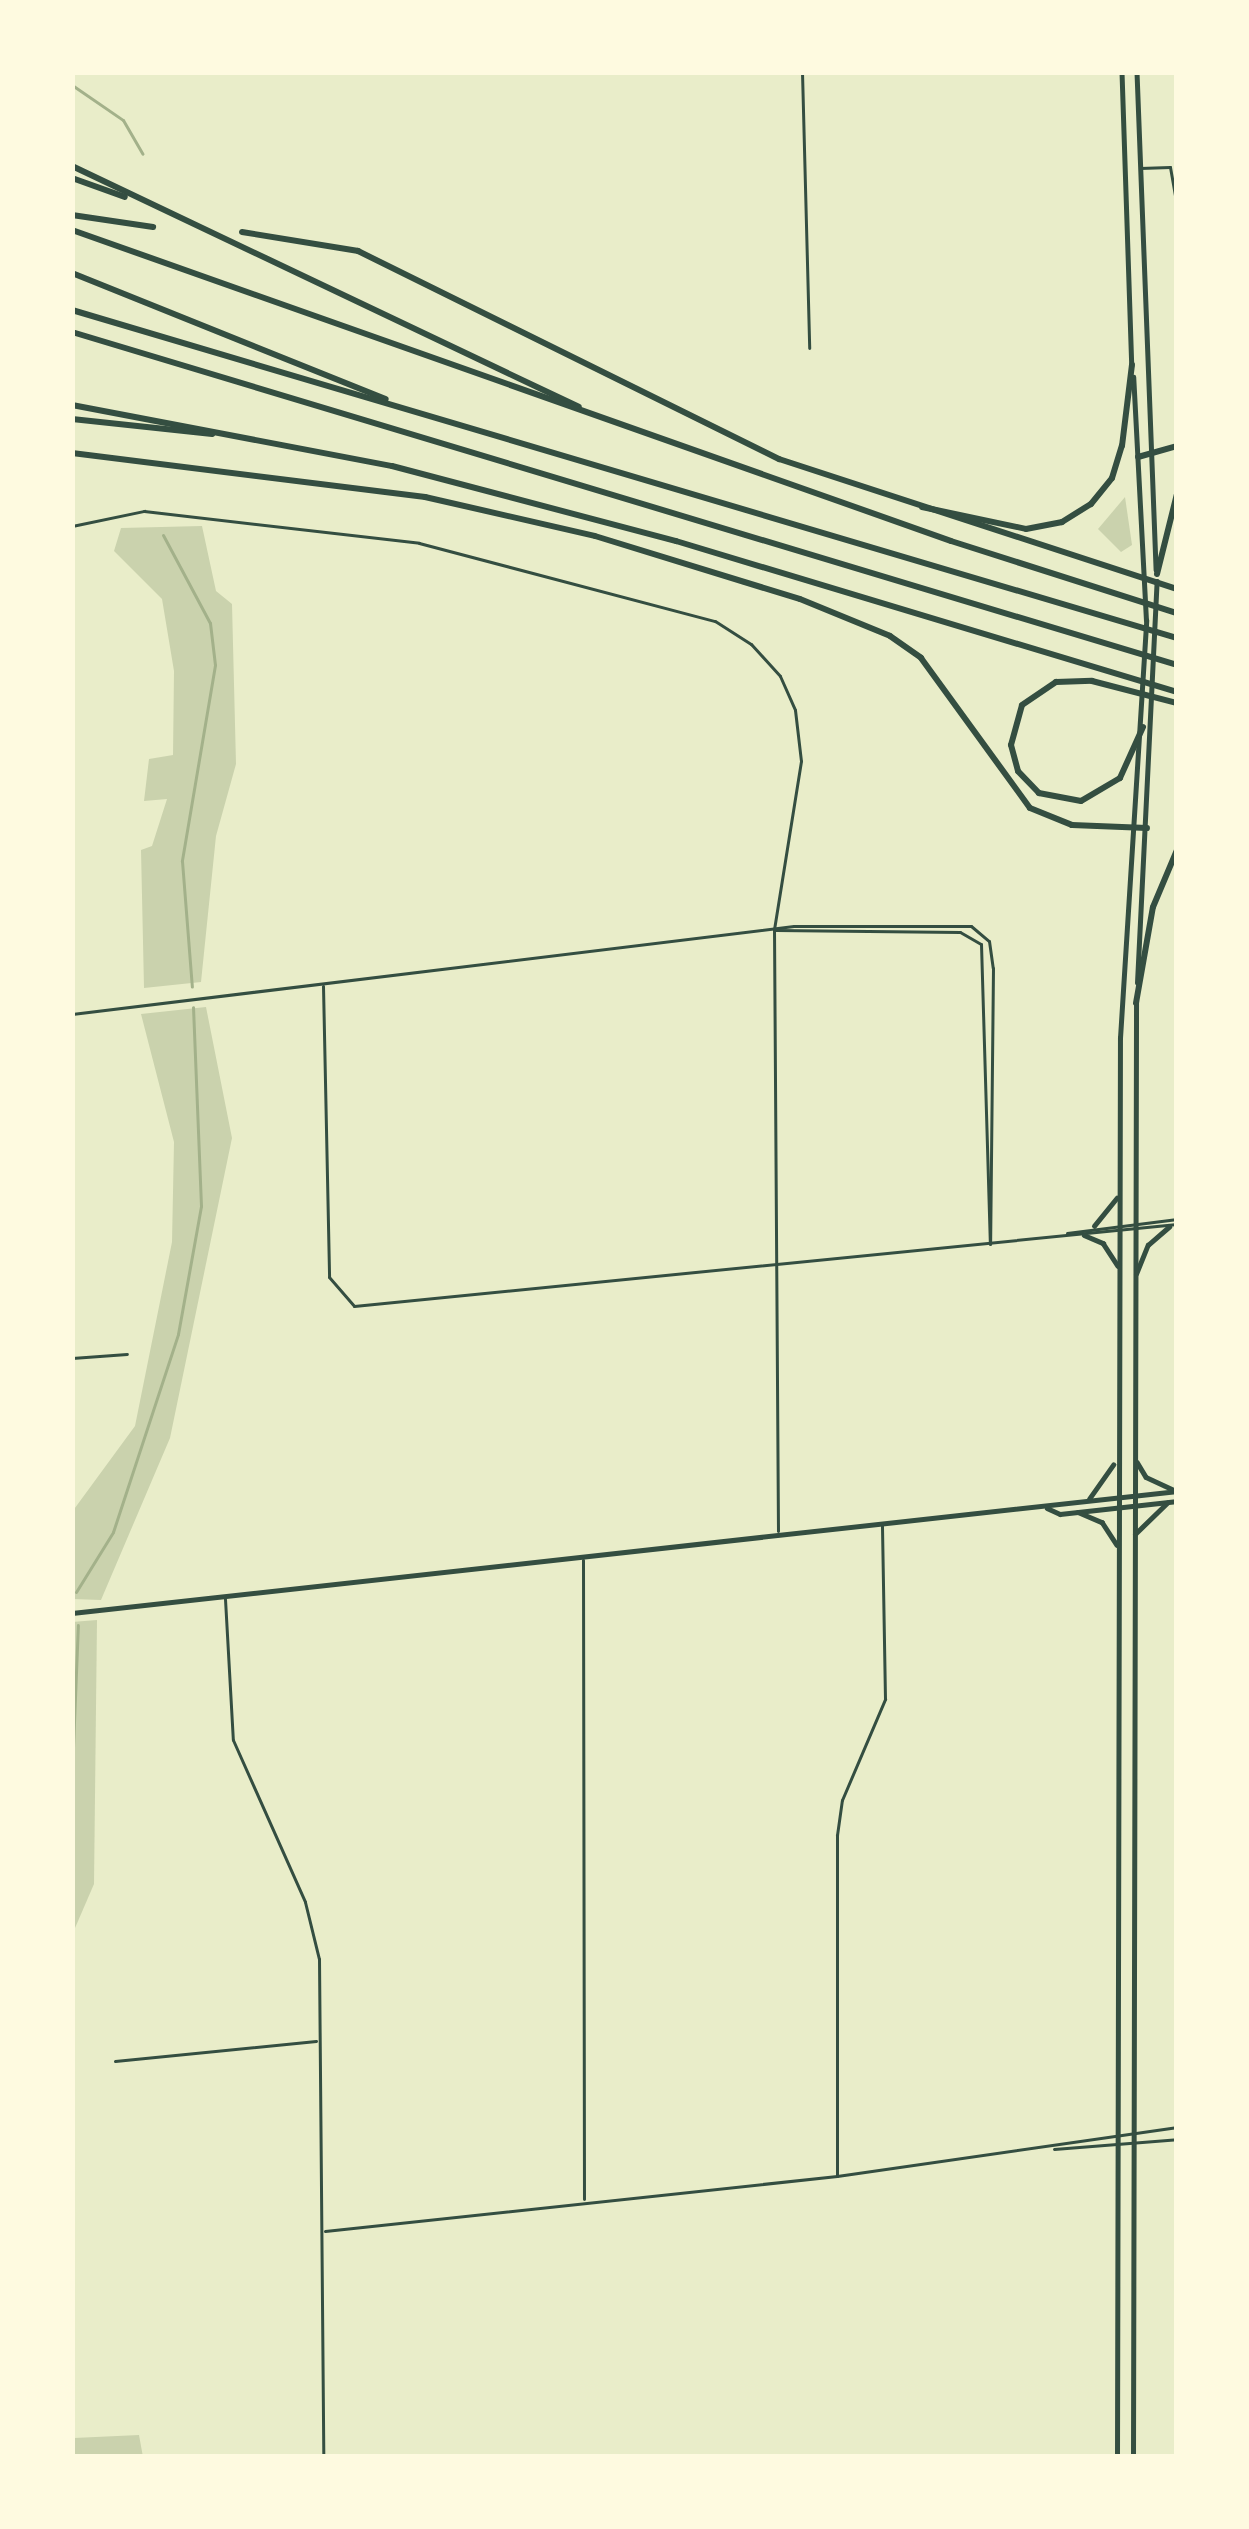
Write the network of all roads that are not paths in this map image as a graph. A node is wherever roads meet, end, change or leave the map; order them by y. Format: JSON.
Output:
{"nodes":[{"id":1,"x":802,"y":72,"type":"edge"},
{"id":2,"x":1122,"y":72,"type":"edge"},
{"id":3,"x":1137,"y":72,"type":"edge"},
{"id":4,"x":72,"y":166,"type":"edge"},
{"id":5,"x":1138,"y":168,"type":"junction"},
{"id":6,"x":72,"y":178,"type":"edge"},
{"id":7,"x":151,"y":206,"type":"junction"},
{"id":8,"x":1177,"y":206,"type":"edge"},
{"id":9,"x":72,"y":215,"type":"edge"},
{"id":10,"x":153,"y":226,"type":"dead end"},
{"id":11,"x":72,"y":230,"type":"edge"},
{"id":12,"x":242,"y":232,"type":"dead end"},
{"id":13,"x":72,"y":273,"type":"edge"},
{"id":14,"x":72,"y":310,"type":"edge"},
{"id":15,"x":72,"y":334,"type":"edge"},
{"id":16,"x":808,"y":348,"type":"dead end"},
{"id":17,"x":1132,"y":365,"type":"junction"},
{"id":18,"x":72,"y":405,"type":"edge"},
{"id":19,"x":417,"y":412,"type":"junction"},
{"id":20,"x":598,"y":417,"type":"junction"},
{"id":21,"x":72,"y":419,"type":"edge"},
{"id":22,"x":244,"y":437,"type":"junction"},
{"id":23,"x":1177,"y":446,"type":"edge"},
{"id":24,"x":1153,"y":450,"type":"junction"},
{"id":25,"x":72,"y":453,"type":"edge"},
{"id":26,"x":1138,"y":457,"type":"junction"},
{"id":27,"x":1177,"y":494,"type":"edge"},
{"id":28,"x":880,"y":497,"type":"junction"},
{"id":29,"x":72,"y":526,"type":"edge"},
{"id":30,"x":1156,"y":574,"type":"junction"},
{"id":31,"x":1177,"y":589,"type":"edge"},
{"id":32,"x":1177,"y":613,"type":"edge"},
{"id":33,"x":1177,"y":638,"type":"edge"},
{"id":34,"x":1177,"y":665,"type":"edge"},
{"id":35,"x":1177,"y":692,"type":"edge"},
{"id":36,"x":1177,"y":703,"type":"edge"},
{"id":37,"x":1143,"y":728,"type":"junction"},
{"id":38,"x":1135,"y":828,"type":"junction"},
{"id":39,"x":1147,"y":828,"type":"junction"},
{"id":40,"x":1177,"y":850,"type":"edge"},
{"id":41,"x":774,"y":929,"type":"junction"},
{"id":42,"x":322,"y":984,"type":"junction"},
{"id":43,"x":1136,"y":1003,"type":"junction"},
{"id":44,"x":72,"y":1014,"type":"edge"},
{"id":45,"x":1120,"y":1193,"type":"junction"},
{"id":46,"x":1133,"y":1221,"type":"junction"},
{"id":47,"x":1119,"y":1222,"type":"junction"},
{"id":48,"x":1174,"y":1224,"type":"edge"},
{"id":49,"x":1094,"y":1226,"type":"junction"},
{"id":50,"x":1133,"y":1230,"type":"junction"},
{"id":51,"x":1119,"y":1232,"type":"junction"},
{"id":52,"x":1065,"y":1234,"type":"junction"},
{"id":53,"x":1084,"y":1235,"type":"junction"},
{"id":54,"x":990,"y":1244,"type":"junction"},
{"id":55,"x":775,"y":1264,"type":"junction"},
{"id":56,"x":1119,"y":1268,"type":"junction"},
{"id":57,"x":1134,"y":1280,"type":"junction"},
{"id":58,"x":128,"y":1354,"type":"dead end"},
{"id":59,"x":72,"y":1358,"type":"edge"},
{"id":60,"x":1134,"y":1459,"type":"junction"},
{"id":61,"x":1116,"y":1460,"type":"junction"},
{"id":62,"x":1175,"y":1490,"type":"edge"},
{"id":63,"x":1134,"y":1495,"type":"junction"},
{"id":64,"x":1118,"y":1496,"type":"junction"},
{"id":65,"x":1089,"y":1499,"type":"junction"},
{"id":66,"x":1177,"y":1502,"type":"edge"},
{"id":67,"x":1167,"y":1503,"type":"junction"},
{"id":68,"x":1135,"y":1506,"type":"junction"},
{"id":69,"x":1047,"y":1508,"type":"junction"},
{"id":70,"x":1117,"y":1508,"type":"junction"},
{"id":71,"x":1078,"y":1512,"type":"junction"},
{"id":72,"x":882,"y":1524,"type":"junction"},
{"id":73,"x":1135,"y":1534,"type":"junction"},
{"id":74,"x":778,"y":1536,"type":"junction"},
{"id":75,"x":1117,"y":1545,"type":"junction"},
{"id":76,"x":583,"y":1556,"type":"junction"},
{"id":77,"x":225,"y":1597,"type":"junction"},
{"id":78,"x":72,"y":1612,"type":"edge"},
{"id":79,"x":319,"y":2040,"type":"junction"},
{"id":80,"x":115,"y":2061,"type":"dead end"},
{"id":81,"x":1177,"y":2127,"type":"edge"},
{"id":82,"x":1133,"y":2133,"type":"junction"},
{"id":83,"x":1117,"y":2135,"type":"junction"},
{"id":84,"x":1177,"y":2139,"type":"edge"},
{"id":85,"x":1133,"y":2145,"type":"junction"},
{"id":86,"x":1117,"y":2147,"type":"junction"},
{"id":87,"x":1052,"y":2148,"type":"junction"},
{"id":88,"x":837,"y":2176,"type":"junction"},
{"id":89,"x":584,"y":2200,"type":"junction"},
{"id":90,"x":323,"y":2231,"type":"junction"},
{"id":91,"x":1133,"y":2268,"type":"junction"},
{"id":92,"x":1117,"y":2270,"type":"junction"},
{"id":93,"x":1117,"y":2435,"type":"junction"},
{"id":94,"x":1133,"y":2435,"type":"junction"},
{"id":95,"x":323,"y":2457,"type":"edge"},
{"id":96,"x":1117,"y":2457,"type":"edge"},
{"id":97,"x":1133,"y":2457,"type":"edge"}],
"edges":[{"from":1,"to":16,"type":"street"},
{"from":2,"to":17,"type":"main road"},
{"from":3,"to":5,"type":"main road"},
{"from":4,"to":7,"type":"highway"},
{"from":5,"to":8,"type":"street"},
{"from":5,"to":24,"type":"main road"},
{"from":6,"to":7,"type":"highway"},
{"from":7,"to":20,"type":"highway"},
{"from":9,"to":10,"type":"highway"},
{"from":11,"to":20,"type":"highway"},
{"from":12,"to":28,"type":"highway"},
{"from":13,"to":19,"type":"highway"},
{"from":14,"to":19,"type":"highway"},
{"from":15,"to":34,"type":"highway"},
{"from":17,"to":26,"type":"main road"},
{"from":17,"to":28,"type":"highway"},
{"from":18,"to":22,"type":"highway"},
{"from":19,"to":33,"type":"highway"},
{"from":20,"to":32,"type":"highway"},
{"from":21,"to":22,"type":"highway"},
{"from":22,"to":35,"type":"highway"},
{"from":23,"to":24,"type":"highway"},
{"from":24,"to":26,"type":"highway"},
{"from":24,"to":30,"type":"main road"},
{"from":25,"to":38,"type":"highway"},
{"from":26,"to":37,"type":"main road"},
{"from":27,"to":30,"type":"highway"},
{"from":28,"to":31,"type":"highway"},
{"from":29,"to":41,"type":"street"},
{"from":30,"to":39,"type":"main road"},
{"from":36,"to":37,"type":"highway"},
{"from":37,"to":38,"type":"main road"},
{"from":38,"to":39,"type":"highway"},
{"from":38,"to":45,"type":"main road"},
{"from":39,"to":43,"type":"main road"},
{"from":40,"to":43,"type":"highway"},
{"from":41,"to":42,"type":"street"},
{"from":41,"to":54,"type":"street"},
{"from":41,"to":55,"type":"street"},
{"from":42,"to":44,"type":"street"},
{"from":42,"to":55,"type":"street"},
{"from":43,"to":46,"type":"main road"},
{"from":45,"to":47,"type":"main road"},
{"from":45,"to":49,"type":"main road"},
{"from":46,"to":47,"type":"street"},
{"from":46,"to":48,"type":"street"},
{"from":46,"to":50,"type":"main road"},
{"from":47,"to":49,"type":"street"},
{"from":47,"to":51,"type":"main road"},
{"from":48,"to":50,"type":"street"},
{"from":48,"to":57,"type":"main road"},
{"from":49,"to":52,"type":"street"},
{"from":50,"to":51,"type":"street"},
{"from":50,"to":57,"type":"main road"},
{"from":51,"to":53,"type":"street"},
{"from":51,"to":56,"type":"main road"},
{"from":52,"to":53,"type":"street"},
{"from":52,"to":54,"type":"street"},
{"from":53,"to":56,"type":"main road"},
{"from":54,"to":55,"type":"street"},
{"from":55,"to":74,"type":"street"},
{"from":56,"to":61,"type":"main road"},
{"from":57,"to":60,"type":"main road"},
{"from":58,"to":59,"type":"street"},
{"from":60,"to":62,"type":"main road"},
{"from":60,"to":63,"type":"main road"},
{"from":61,"to":64,"type":"main road"},
{"from":61,"to":65,"type":"main road"},
{"from":62,"to":63,"type":"main road"},
{"from":63,"to":64,"type":"main road"},
{"from":63,"to":68,"type":"main road"},
{"from":64,"to":65,"type":"main road"},
{"from":64,"to":70,"type":"main road"},
{"from":65,"to":69,"type":"main road"},
{"from":66,"to":67,"type":"main road"},
{"from":67,"to":68,"type":"main road"},
{"from":67,"to":73,"type":"main road"},
{"from":68,"to":70,"type":"main road"},
{"from":68,"to":73,"type":"main road"},
{"from":69,"to":71,"type":"main road"},
{"from":69,"to":72,"type":"main road"},
{"from":70,"to":71,"type":"main road"},
{"from":70,"to":75,"type":"main road"},
{"from":71,"to":75,"type":"main road"},
{"from":72,"to":74,"type":"main road"},
{"from":72,"to":88,"type":"street"},
{"from":73,"to":82,"type":"main road"},
{"from":74,"to":76,"type":"main road"},
{"from":75,"to":83,"type":"main road"},
{"from":76,"to":77,"type":"main road"},
{"from":76,"to":89,"type":"street"},
{"from":77,"to":78,"type":"main road"},
{"from":77,"to":79,"type":"street"},
{"from":79,"to":80,"type":"street"},
{"from":79,"to":90,"type":"street"},
{"from":81,"to":82,"type":"street"},
{"from":82,"to":83,"type":"street"},
{"from":82,"to":85,"type":"main road"},
{"from":83,"to":86,"type":"main road"},
{"from":83,"to":87,"type":"street"},
{"from":84,"to":85,"type":"street"},
{"from":85,"to":86,"type":"street"},
{"from":85,"to":91,"type":"main road"},
{"from":86,"to":87,"type":"street"},
{"from":86,"to":92,"type":"main road"},
{"from":87,"to":88,"type":"street"},
{"from":88,"to":89,"type":"street"},
{"from":89,"to":90,"type":"street"},
{"from":90,"to":95,"type":"street"},
{"from":91,"to":92,"type":"main road"},
{"from":91,"to":94,"type":"main road"},
{"from":92,"to":93,"type":"main road"},
{"from":93,"to":94,"type":"main road"},
{"from":93,"to":96,"type":"main road"},
{"from":94,"to":97,"type":"main road"}]}
